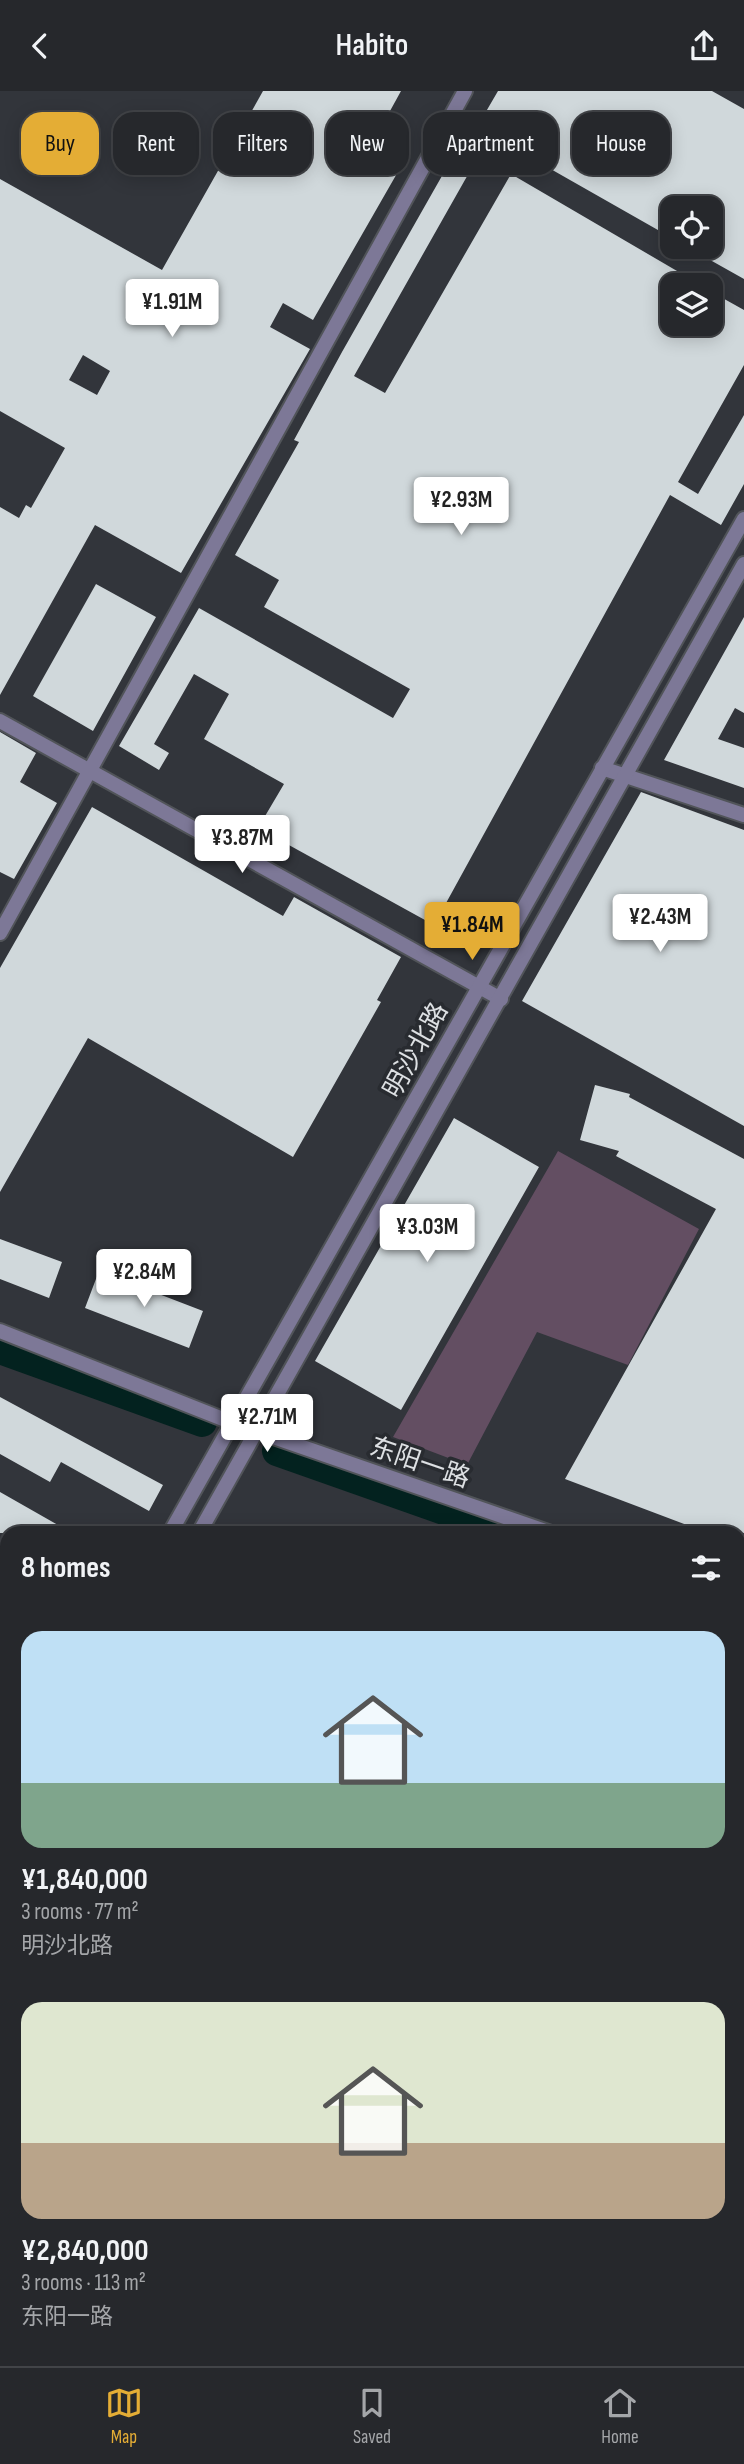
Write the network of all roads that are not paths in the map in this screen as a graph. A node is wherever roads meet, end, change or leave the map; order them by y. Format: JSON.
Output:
{"nodes":[{"id":1,"x":465,"y":91,"type":"edge"},
{"id":2,"x":744,"y":519,"type":"edge"},
{"id":3,"x":744,"y":564,"type":"edge"},
{"id":4,"x":0,"y":721,"type":"edge"},
{"id":5,"x":602,"y":768,"type":"junction"},
{"id":6,"x":91,"y":771,"type":"junction"},
{"id":7,"x":627,"y":777,"type":"junction"},
{"id":8,"x":744,"y":815,"type":"edge"},
{"id":9,"x":0,"y":933,"type":"edge"},
{"id":10,"x":478,"y":987,"type":"junction"},
{"id":11,"x":501,"y":999,"type":"junction"},
{"id":12,"x":0,"y":1331,"type":"edge"},
{"id":13,"x":233,"y":1423,"type":"junction"},
{"id":14,"x":256,"y":1431,"type":"junction"},
{"id":15,"x":174,"y":1526,"type":"edge"},
{"id":16,"x":203,"y":1526,"type":"edge"},
{"id":17,"x":531,"y":1526,"type":"edge"}],
"edges":[{"from":1,"to":6,"type":"street"},
{"from":2,"to":5,"type":"street","name":"明沙北路"},
{"from":3,"to":7,"type":"street","name":"明沙北路"},
{"from":4,"to":6,"type":"street"},
{"from":5,"to":7,"type":"street"},
{"from":5,"to":10,"type":"street","name":"明沙北路"},
{"from":6,"to":9,"type":"street"},
{"from":6,"to":10,"type":"street"},
{"from":7,"to":8,"type":"street"},
{"from":7,"to":11,"type":"street","name":"明沙北路"},
{"from":10,"to":11,"type":"street"},
{"from":10,"to":13,"type":"street","name":"明沙北路"},
{"from":11,"to":14,"type":"street","name":"明沙北路"},
{"from":12,"to":13,"type":"street","name":"东阳一路"},
{"from":13,"to":14,"type":"street","name":"东阳一路"},
{"from":13,"to":15,"type":"street","name":"明沙北路"},
{"from":14,"to":16,"type":"street","name":"明沙北路"},
{"from":14,"to":17,"type":"street","name":"东阳一路"}]}
